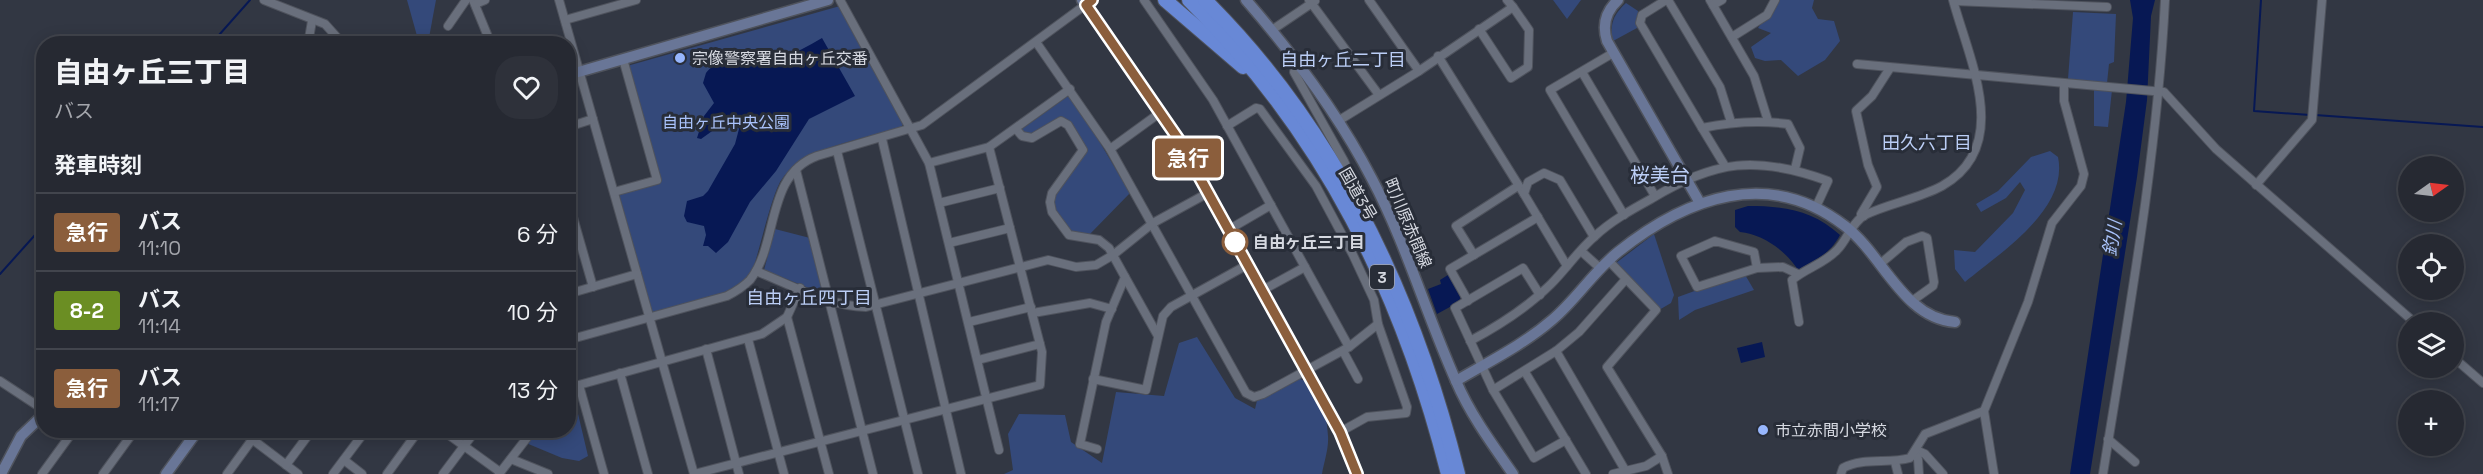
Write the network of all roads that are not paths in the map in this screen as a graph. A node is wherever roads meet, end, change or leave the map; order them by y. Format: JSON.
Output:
{"nodes":[{"id":1,"x":264,"y":0,"type":"edge"},
{"id":2,"x":466,"y":0,"type":"edge"},
{"id":3,"x":485,"y":0,"type":"edge"},
{"id":4,"x":559,"y":0,"type":"edge"},
{"id":5,"x":636,"y":0,"type":"edge"},
{"id":6,"x":840,"y":0,"type":"edge"},
{"id":7,"x":1144,"y":0,"type":"edge"},
{"id":8,"x":1165,"y":0,"type":"edge"},
{"id":9,"x":1189,"y":0,"type":"edge"},
{"id":10,"x":1205,"y":0,"type":"edge"},
{"id":11,"x":1246,"y":0,"type":"edge"},
{"id":12,"x":1369,"y":0,"type":"edge"},
{"id":13,"x":1507,"y":0,"type":"edge"},
{"id":14,"x":1618,"y":0,"type":"edge"},
{"id":15,"x":1667,"y":0,"type":"edge"},
{"id":16,"x":1722,"y":0,"type":"edge"},
{"id":17,"x":1775,"y":0,"type":"edge"},
{"id":18,"x":2165,"y":0,"type":"edge"},
{"id":19,"x":2322,"y":0,"type":"edge"},
{"id":20,"x":821,"y":1,"type":"edge"},
{"id":21,"x":1313,"y":1,"type":"edge"},
{"id":22,"x":1953,"y":1,"type":"edge"},
{"id":23,"x":474,"y":2,"type":"edge"},
{"id":24,"x":1087,"y":2,"type":"edge"},
{"id":25,"x":1711,"y":2,"type":"edge"},
{"id":26,"x":1995,"y":2,"type":"edge"},
{"id":27,"x":1513,"y":7,"type":"junction"},
{"id":28,"x":2107,"y":7,"type":"dead end"},
{"id":29,"x":565,"y":20,"type":"junction"},
{"id":30,"x":312,"y":21,"type":"junction"},
{"id":31,"x":448,"y":26,"type":"dead end"},
{"id":32,"x":1479,"y":29,"type":"junction"},
{"id":33,"x":1272,"y":30,"type":"junction"},
{"id":34,"x":309,"y":36,"type":"edge"},
{"id":35,"x":336,"y":36,"type":"edge"},
{"id":36,"x":488,"y":36,"type":"edge"},
{"id":37,"x":568,"y":36,"type":"edge"},
{"id":38,"x":1732,"y":37,"type":"junction"},
{"id":39,"x":1036,"y":42,"type":"junction"},
{"id":40,"x":1613,"y":53,"type":"junction"},
{"id":41,"x":1438,"y":56,"type":"junction"},
{"id":42,"x":623,"y":59,"type":"junction"},
{"id":43,"x":1296,"y":62,"type":"junction"},
{"id":44,"x":1857,"y":64,"type":"dead end"},
{"id":45,"x":1890,"y":68,"type":"junction"},
{"id":46,"x":1419,"y":70,"type":"junction"},
{"id":47,"x":576,"y":72,"type":"edge"},
{"id":48,"x":1582,"y":72,"type":"junction"},
{"id":49,"x":1974,"y":76,"type":"junction"},
{"id":50,"x":576,"y":78,"type":"edge"},
{"id":51,"x":2064,"y":84,"type":"junction"},
{"id":52,"x":1070,"y":90,"type":"junction"},
{"id":53,"x":2156,"y":90,"type":"junction"},
{"id":54,"x":1379,"y":95,"type":"junction"},
{"id":55,"x":1277,"y":99,"type":"junction"},
{"id":56,"x":1161,"y":112,"type":"junction"},
{"id":57,"x":593,"y":119,"type":"junction"},
{"id":58,"x":1338,"y":121,"type":"junction"},
{"id":59,"x":1768,"y":121,"type":"junction"},
{"id":60,"x":1731,"y":122,"type":"junction"},
{"id":61,"x":576,"y":124,"type":"edge"},
{"id":62,"x":1227,"y":126,"type":"junction"},
{"id":63,"x":1701,"y":128,"type":"junction"},
{"id":64,"x":1016,"y":129,"type":"junction"},
{"id":65,"x":912,"y":130,"type":"junction"},
{"id":66,"x":882,"y":139,"type":"junction"},
{"id":67,"x":989,"y":147,"type":"junction"},
{"id":68,"x":1110,"y":149,"type":"junction"},
{"id":69,"x":837,"y":151,"type":"junction"},
{"id":70,"x":929,"y":163,"type":"junction"},
{"id":71,"x":1725,"y":166,"type":"junction"},
{"id":72,"x":1795,"y":169,"type":"junction"},
{"id":73,"x":796,"y":170,"type":"junction"},
{"id":74,"x":1686,"y":179,"type":"junction"},
{"id":75,"x":2256,"y":185,"type":"junction"},
{"id":76,"x":1518,"y":186,"type":"junction"},
{"id":77,"x":1000,"y":188,"type":"junction"},
{"id":78,"x":614,"y":192,"type":"junction"},
{"id":79,"x":1208,"y":193,"type":"junction"},
{"id":80,"x":1524,"y":194,"type":"junction"},
{"id":81,"x":1655,"y":196,"type":"junction"},
{"id":82,"x":939,"y":203,"type":"junction"},
{"id":83,"x":1700,"y":203,"type":"junction"},
{"id":84,"x":1271,"y":206,"type":"junction"},
{"id":85,"x":1816,"y":207,"type":"junction"},
{"id":86,"x":1624,"y":215,"type":"junction"},
{"id":87,"x":1864,"y":216,"type":"junction"},
{"id":88,"x":1538,"y":217,"type":"junction"},
{"id":89,"x":1153,"y":223,"type":"junction"},
{"id":90,"x":576,"y":228,"type":"edge"},
{"id":91,"x":1010,"y":228,"type":"junction"},
{"id":92,"x":1228,"y":230,"type":"junction"},
{"id":93,"x":1850,"y":230,"type":"junction"},
{"id":94,"x":1594,"y":237,"type":"junction"},
{"id":95,"x":949,"y":243,"type":"junction"},
{"id":96,"x":1581,"y":250,"type":"junction"},
{"id":97,"x":1113,"y":255,"type":"junction"},
{"id":98,"x":1474,"y":255,"type":"junction"},
{"id":99,"x":1609,"y":261,"type":"junction"},
{"id":100,"x":1387,"y":264,"type":"junction"},
{"id":101,"x":1880,"y":264,"type":"junction"},
{"id":102,"x":1247,"y":265,"type":"junction"},
{"id":103,"x":1567,"y":266,"type":"junction"},
{"id":104,"x":1021,"y":267,"type":"junction"},
{"id":105,"x":1305,"y":267,"type":"junction"},
{"id":106,"x":1757,"y":268,"type":"junction"},
{"id":107,"x":1600,"y":269,"type":"junction"},
{"id":108,"x":756,"y":271,"type":"junction"},
{"id":109,"x":637,"y":274,"type":"junction"},
{"id":110,"x":1798,"y":274,"type":"junction"},
{"id":111,"x":1125,"y":278,"type":"junction"},
{"id":112,"x":1626,"y":279,"type":"junction"},
{"id":113,"x":960,"y":283,"type":"junction"},
{"id":114,"x":593,"y":286,"type":"junction"},
{"id":115,"x":800,"y":288,"type":"junction"},
{"id":116,"x":576,"y":291,"type":"edge"},
{"id":117,"x":1261,"y":291,"type":"junction"},
{"id":118,"x":919,"y":294,"type":"junction"},
{"id":119,"x":1192,"y":295,"type":"junction"},
{"id":120,"x":1540,"y":295,"type":"junction"},
{"id":121,"x":829,"y":300,"type":"junction"},
{"id":122,"x":1468,"y":301,"type":"junction"},
{"id":123,"x":1912,"y":301,"type":"junction"},
{"id":124,"x":875,"y":305,"type":"junction"},
{"id":125,"x":1112,"y":309,"type":"junction"},
{"id":126,"x":1032,"y":310,"type":"junction"},
{"id":127,"x":2402,"y":312,"type":"edge"},
{"id":128,"x":649,"y":317,"type":"junction"},
{"id":129,"x":787,"y":317,"type":"junction"},
{"id":130,"x":1799,"y":321,"type":"dead end"},
{"id":131,"x":969,"y":322,"type":"junction"},
{"id":132,"x":1955,"y":322,"type":"dead end"},
{"id":133,"x":1378,"y":324,"type":"junction"},
{"id":134,"x":1158,"y":336,"type":"junction"},
{"id":135,"x":576,"y":338,"type":"edge"},
{"id":136,"x":748,"y":339,"type":"junction"},
{"id":137,"x":1470,"y":341,"type":"junction"},
{"id":138,"x":1040,"y":344,"type":"junction"},
{"id":139,"x":706,"y":349,"type":"junction"},
{"id":140,"x":1346,"y":349,"type":"junction"},
{"id":141,"x":1556,"y":351,"type":"junction"},
{"id":142,"x":978,"y":360,"type":"junction"},
{"id":143,"x":661,"y":361,"type":"junction"},
{"id":144,"x":1481,"y":367,"type":"junction"},
{"id":145,"x":2464,"y":367,"type":"edge"},
{"id":146,"x":1305,"y":372,"type":"junction"},
{"id":147,"x":1525,"y":372,"type":"junction"},
{"id":148,"x":620,"y":373,"type":"junction"},
{"id":149,"x":1093,"y":378,"type":"junction"},
{"id":150,"x":1358,"y":379,"type":"dead end"},
{"id":151,"x":0,"y":381,"type":"edge"},
{"id":152,"x":1456,"y":381,"type":"junction"},
{"id":153,"x":2483,"y":383,"type":"edge"},
{"id":154,"x":579,"y":385,"type":"junction"},
{"id":155,"x":576,"y":386,"type":"edge"},
{"id":156,"x":1493,"y":390,"type":"junction"},
{"id":157,"x":987,"y":398,"type":"junction"},
{"id":158,"x":36,"y":406,"type":"edge"},
{"id":159,"x":945,"y":409,"type":"junction"},
{"id":160,"x":1984,"y":411,"type":"junction"},
{"id":161,"x":36,"y":420,"type":"edge"},
{"id":162,"x":904,"y":420,"type":"junction"},
{"id":163,"x":862,"y":431,"type":"junction"},
{"id":164,"x":1340,"y":432,"type":"junction"},
{"id":165,"x":69,"y":438,"type":"edge"},
{"id":166,"x":129,"y":438,"type":"edge"},
{"id":167,"x":192,"y":438,"type":"edge"},
{"id":168,"x":306,"y":438,"type":"edge"},
{"id":169,"x":360,"y":438,"type":"edge"},
{"id":170,"x":413,"y":438,"type":"edge"},
{"id":171,"x":452,"y":438,"type":"edge"},
{"id":172,"x":470,"y":438,"type":"edge"},
{"id":173,"x":527,"y":438,"type":"edge"},
{"id":174,"x":252,"y":439,"type":"joint"},
{"id":175,"x":2108,"y":439,"type":"junction"},
{"id":176,"x":1566,"y":440,"type":"junction"},
{"id":177,"x":821,"y":442,"type":"junction"},
{"id":178,"x":464,"y":447,"type":"junction"},
{"id":179,"x":1097,"y":449,"type":"dead end"},
{"id":180,"x":999,"y":450,"type":"dead end"},
{"id":181,"x":1915,"y":452,"type":"junction"},
{"id":182,"x":778,"y":453,"type":"junction"},
{"id":183,"x":1662,"y":456,"type":"junction"},
{"id":184,"x":511,"y":459,"type":"junction"},
{"id":185,"x":344,"y":460,"type":"junction"},
{"id":186,"x":1895,"y":462,"type":"junction"},
{"id":187,"x":2135,"y":462,"type":"dead end"},
{"id":188,"x":736,"y":463,"type":"junction"},
{"id":189,"x":286,"y":465,"type":"junction"},
{"id":190,"x":1625,"y":470,"type":"junction"},
{"id":191,"x":499,"y":473,"type":"edge"},
{"id":192,"x":1,"y":474,"type":"edge"},
{"id":193,"x":42,"y":474,"type":"edge"},
{"id":194,"x":103,"y":474,"type":"edge"},
{"id":195,"x":166,"y":474,"type":"edge"},
{"id":196,"x":226,"y":474,"type":"edge"},
{"id":197,"x":298,"y":474,"type":"edge"},
{"id":198,"x":333,"y":474,"type":"edge"},
{"id":199,"x":362,"y":474,"type":"edge"},
{"id":200,"x":387,"y":474,"type":"edge"},
{"id":201,"x":443,"y":474,"type":"edge"},
{"id":202,"x":548,"y":474,"type":"edge"},
{"id":203,"x":604,"y":474,"type":"edge"},
{"id":204,"x":648,"y":474,"type":"edge"},
{"id":205,"x":694,"y":474,"type":"edge"},
{"id":206,"x":739,"y":474,"type":"edge"},
{"id":207,"x":784,"y":474,"type":"edge"},
{"id":208,"x":829,"y":474,"type":"edge"},
{"id":209,"x":873,"y":474,"type":"edge"},
{"id":210,"x":918,"y":474,"type":"edge"},
{"id":211,"x":961,"y":474,"type":"edge"},
{"id":212,"x":1357,"y":474,"type":"edge"},
{"id":213,"x":1448,"y":474,"type":"edge"},
{"id":214,"x":1458,"y":474,"type":"edge"},
{"id":215,"x":1513,"y":474,"type":"edge"},
{"id":216,"x":1586,"y":474,"type":"edge"},
{"id":217,"x":1613,"y":474,"type":"edge"},
{"id":218,"x":1668,"y":474,"type":"edge"},
{"id":219,"x":1841,"y":474,"type":"edge"},
{"id":220,"x":1898,"y":474,"type":"edge"},
{"id":221,"x":1919,"y":474,"type":"edge"},
{"id":222,"x":1942,"y":474,"type":"edge"},
{"id":223,"x":1994,"y":474,"type":"edge"},
{"id":224,"x":2103,"y":474,"type":"edge"}],
"edges":[{"from":1,"to":30,"type":"street"},
{"from":2,"to":31,"type":"street"},
{"from":3,"to":23,"type":"street"},
{"from":4,"to":29,"type":"street"},
{"from":5,"to":29,"type":"street"},
{"from":6,"to":65,"type":"street"},
{"from":7,"to":62,"type":"street"},
{"from":8,"to":55,"type":"highway"},
{"from":9,"to":55,"type":"highway","name":"国道3号","number":"3"},
{"from":10,"to":100,"type":"highway","name":"国道3号","number":"3"},
{"from":11,"to":33,"type":"street","name":"町川原赤間線"},
{"from":12,"to":46,"type":"street"},
{"from":13,"to":27,"type":"street"},
{"from":14,"to":40,"type":"street"},
{"from":15,"to":60,"type":"street"},
{"from":15,"to":63,"type":"street"},
{"from":16,"to":25,"type":"street"},
{"from":17,"to":38,"type":"street"},
{"from":18,"to":53,"type":"street"},
{"from":19,"to":75,"type":"street"},
{"from":20,"to":42,"type":"street"},
{"from":21,"to":33,"type":"street"},
{"from":21,"to":54,"type":"street"},
{"from":22,"to":26,"type":"street"},
{"from":22,"to":49,"type":"street"},
{"from":23,"to":36,"type":"street"},
{"from":24,"to":39,"type":"street"},
{"from":24,"to":56,"type":"street"},
{"from":25,"to":38,"type":"street"},
{"from":26,"to":28,"type":"street"},
{"from":27,"to":32,"type":"street"},
{"from":27,"to":32,"type":"street"},
{"from":29,"to":37,"type":"street"},
{"from":30,"to":34,"type":"street"},
{"from":30,"to":35,"type":"street"},
{"from":32,"to":41,"type":"street"},
{"from":33,"to":43,"type":"street","name":"町川原赤間線"},
{"from":38,"to":59,"type":"street"},
{"from":39,"to":52,"type":"street"},
{"from":39,"to":65,"type":"street"},
{"from":40,"to":48,"type":"street"},
{"from":40,"to":74,"type":"street"},
{"from":41,"to":46,"type":"street"},
{"from":41,"to":76,"type":"street"},
{"from":42,"to":47,"type":"street"},
{"from":42,"to":78,"type":"street"},
{"from":43,"to":58,"type":"street","name":"町川原赤間線"},
{"from":43,"to":100,"type":"street"},
{"from":44,"to":45,"type":"street"},
{"from":45,"to":49,"type":"street"},
{"from":45,"to":87,"type":"street"},
{"from":46,"to":54,"type":"street"},
{"from":48,"to":81,"type":"street"},
{"from":48,"to":86,"type":"street"},
{"from":49,"to":51,"type":"street"},
{"from":49,"to":87,"type":"street"},
{"from":50,"to":57,"type":"street"},
{"from":51,"to":53,"type":"street"},
{"from":51,"to":160,"type":"street"},
{"from":52,"to":64,"type":"street"},
{"from":52,"to":68,"type":"street"},
{"from":53,"to":75,"type":"street"},
{"from":53,"to":175,"type":"street"},
{"from":54,"to":58,"type":"street"},
{"from":55,"to":213,"type":"highway","name":"国道3号","number":"3"},
{"from":56,"to":68,"type":"street"},
{"from":56,"to":79,"type":"street"},
{"from":57,"to":61,"type":"street"},
{"from":57,"to":78,"type":"street"},
{"from":58,"to":152,"type":"street","name":"町川原赤間線"},
{"from":59,"to":60,"type":"street"},
{"from":59,"to":72,"type":"street"},
{"from":60,"to":63,"type":"street"},
{"from":62,"to":84,"type":"street"},
{"from":62,"to":133,"type":"street"},
{"from":63,"to":71,"type":"street"},
{"from":64,"to":67,"type":"street"},
{"from":64,"to":97,"type":"street"},
{"from":65,"to":66,"type":"street"},
{"from":65,"to":70,"type":"street"},
{"from":66,"to":69,"type":"street"},
{"from":66,"to":118,"type":"street"},
{"from":67,"to":70,"type":"street"},
{"from":67,"to":77,"type":"street"},
{"from":68,"to":89,"type":"street"},
{"from":69,"to":73,"type":"street"},
{"from":69,"to":124,"type":"street"},
{"from":70,"to":82,"type":"street"},
{"from":71,"to":72,"type":"street"},
{"from":71,"to":74,"type":"street"},
{"from":72,"to":85,"type":"street"},
{"from":73,"to":108,"type":"street"},
{"from":73,"to":121,"type":"street"},
{"from":74,"to":81,"type":"street"},
{"from":74,"to":83,"type":"street"},
{"from":75,"to":127,"type":"street"},
{"from":76,"to":80,"type":"street"},
{"from":76,"to":98,"type":"street"},
{"from":77,"to":82,"type":"street"},
{"from":77,"to":91,"type":"street"},
{"from":78,"to":109,"type":"street"},
{"from":79,"to":89,"type":"street"},
{"from":79,"to":92,"type":"street"},
{"from":80,"to":88,"type":"street"},
{"from":80,"to":94,"type":"street"},
{"from":81,"to":86,"type":"street"},
{"from":82,"to":95,"type":"street"},
{"from":83,"to":85,"type":"street"},
{"from":83,"to":99,"type":"street"},
{"from":84,"to":92,"type":"street"},
{"from":84,"to":105,"type":"street"},
{"from":85,"to":93,"type":"street"},
{"from":86,"to":94,"type":"street"},
{"from":87,"to":93,"type":"street"},
{"from":88,"to":98,"type":"street"},
{"from":88,"to":103,"type":"street"},
{"from":89,"to":97,"type":"street"},
{"from":89,"to":119,"type":"street"},
{"from":90,"to":114,"type":"street"},
{"from":91,"to":95,"type":"street"},
{"from":91,"to":104,"type":"street"},
{"from":92,"to":102,"type":"street"},
{"from":93,"to":101,"type":"street"},
{"from":93,"to":110,"type":"street"},
{"from":94,"to":96,"type":"street"},
{"from":95,"to":113,"type":"street"},
{"from":96,"to":103,"type":"street"},
{"from":96,"to":107,"type":"street"},
{"from":97,"to":104,"type":"street"},
{"from":97,"to":111,"type":"street"},
{"from":98,"to":122,"type":"street"},
{"from":99,"to":107,"type":"street"},
{"from":99,"to":112,"type":"street"},
{"from":100,"to":214,"type":"highway","name":"国道3号","number":"3"},
{"from":101,"to":123,"type":"street"},
{"from":101,"to":123,"type":"street"},
{"from":102,"to":117,"type":"street"},
{"from":102,"to":119,"type":"street"},
{"from":103,"to":120,"type":"street"},
{"from":104,"to":113,"type":"street"},
{"from":104,"to":126,"type":"street"},
{"from":105,"to":117,"type":"street"},
{"from":105,"to":140,"type":"street"},
{"from":106,"to":106,"type":"street"},
{"from":106,"to":110,"type":"street"},
{"from":107,"to":144,"type":"street"},
{"from":108,"to":115,"type":"street"},
{"from":108,"to":128,"type":"street"},
{"from":109,"to":114,"type":"street"},
{"from":109,"to":128,"type":"street"},
{"from":110,"to":130,"type":"street"},
{"from":111,"to":125,"type":"street"},
{"from":111,"to":134,"type":"street"},
{"from":112,"to":141,"type":"street"},
{"from":112,"to":183,"type":"street"},
{"from":113,"to":118,"type":"street"},
{"from":113,"to":131,"type":"street"},
{"from":114,"to":116,"type":"street"},
{"from":115,"to":121,"type":"street"},
{"from":115,"to":129,"type":"street"},
{"from":117,"to":146,"type":"street"},
{"from":118,"to":124,"type":"street"},
{"from":118,"to":159,"type":"street"},
{"from":119,"to":134,"type":"street"},
{"from":119,"to":146,"type":"street"},
{"from":120,"to":122,"type":"street"},
{"from":120,"to":137,"type":"street"},
{"from":121,"to":124,"type":"street"},
{"from":121,"to":163,"type":"street"},
{"from":122,"to":137,"type":"street"},
{"from":123,"to":132,"type":"street"},
{"from":124,"to":162,"type":"street"},
{"from":125,"to":126,"type":"street"},
{"from":125,"to":149,"type":"street"},
{"from":126,"to":131,"type":"street"},
{"from":126,"to":138,"type":"street"},
{"from":128,"to":135,"type":"street"},
{"from":128,"to":143,"type":"street"},
{"from":129,"to":136,"type":"street"},
{"from":129,"to":177,"type":"street"},
{"from":131,"to":142,"type":"street"},
{"from":133,"to":140,"type":"street"},
{"from":133,"to":164,"type":"street"},
{"from":134,"to":149,"type":"street"},
{"from":136,"to":139,"type":"street"},
{"from":136,"to":182,"type":"street"},
{"from":137,"to":144,"type":"street"},
{"from":138,"to":142,"type":"street"},
{"from":138,"to":157,"type":"street"},
{"from":139,"to":143,"type":"street"},
{"from":139,"to":188,"type":"street"},
{"from":140,"to":146,"type":"street"},
{"from":140,"to":150,"type":"street"},
{"from":141,"to":147,"type":"street"},
{"from":141,"to":190,"type":"street"},
{"from":142,"to":157,"type":"street"},
{"from":143,"to":148,"type":"street"},
{"from":143,"to":205,"type":"street"},
{"from":144,"to":152,"type":"street"},
{"from":144,"to":156,"type":"street"},
{"from":145,"to":153,"type":"street"},
{"from":146,"to":164,"type":"street"},
{"from":147,"to":156,"type":"street"},
{"from":147,"to":176,"type":"street"},
{"from":148,"to":154,"type":"street"},
{"from":148,"to":204,"type":"street"},
{"from":149,"to":179,"type":"street"},
{"from":151,"to":158,"type":"street"},
{"from":152,"to":215,"type":"street","name":"町川原赤間線"},
{"from":154,"to":155,"type":"street"},
{"from":154,"to":203,"type":"street"},
{"from":156,"to":176,"type":"street"},
{"from":157,"to":159,"type":"street"},
{"from":157,"to":180,"type":"street"},
{"from":159,"to":162,"type":"street"},
{"from":159,"to":211,"type":"street"},
{"from":160,"to":181,"type":"street"},
{"from":160,"to":223,"type":"street"},
{"from":161,"to":192,"type":"street"},
{"from":162,"to":163,"type":"street"},
{"from":162,"to":210,"type":"street"},
{"from":163,"to":177,"type":"street"},
{"from":163,"to":209,"type":"street"},
{"from":164,"to":212,"type":"street"},
{"from":165,"to":193,"type":"street"},
{"from":166,"to":194,"type":"street"},
{"from":167,"to":195,"type":"street"},
{"from":168,"to":189,"type":"street"},
{"from":169,"to":185,"type":"street"},
{"from":170,"to":200,"type":"street"},
{"from":171,"to":178,"type":"street"},
{"from":172,"to":178,"type":"street"},
{"from":173,"to":184,"type":"street"},
{"from":174,"to":189,"type":"street"},
{"from":174,"to":196,"type":"street"},
{"from":175,"to":187,"type":"street"},
{"from":175,"to":224,"type":"street"},
{"from":176,"to":216,"type":"street"},
{"from":177,"to":182,"type":"street"},
{"from":177,"to":208,"type":"street"},
{"from":178,"to":191,"type":"street"},
{"from":178,"to":201,"type":"street"},
{"from":181,"to":186,"type":"street"},
{"from":181,"to":221,"type":"street"},
{"from":181,"to":222,"type":"street"},
{"from":182,"to":188,"type":"street"},
{"from":182,"to":207,"type":"street"},
{"from":183,"to":190,"type":"street"},
{"from":183,"to":218,"type":"street"},
{"from":184,"to":191,"type":"street"},
{"from":184,"to":202,"type":"street"},
{"from":185,"to":198,"type":"street"},
{"from":185,"to":199,"type":"street"},
{"from":186,"to":219,"type":"street"},
{"from":186,"to":220,"type":"street"},
{"from":188,"to":205,"type":"street"},
{"from":188,"to":206,"type":"street"},
{"from":189,"to":197,"type":"street"},
{"from":190,"to":217,"type":"street"}]}
